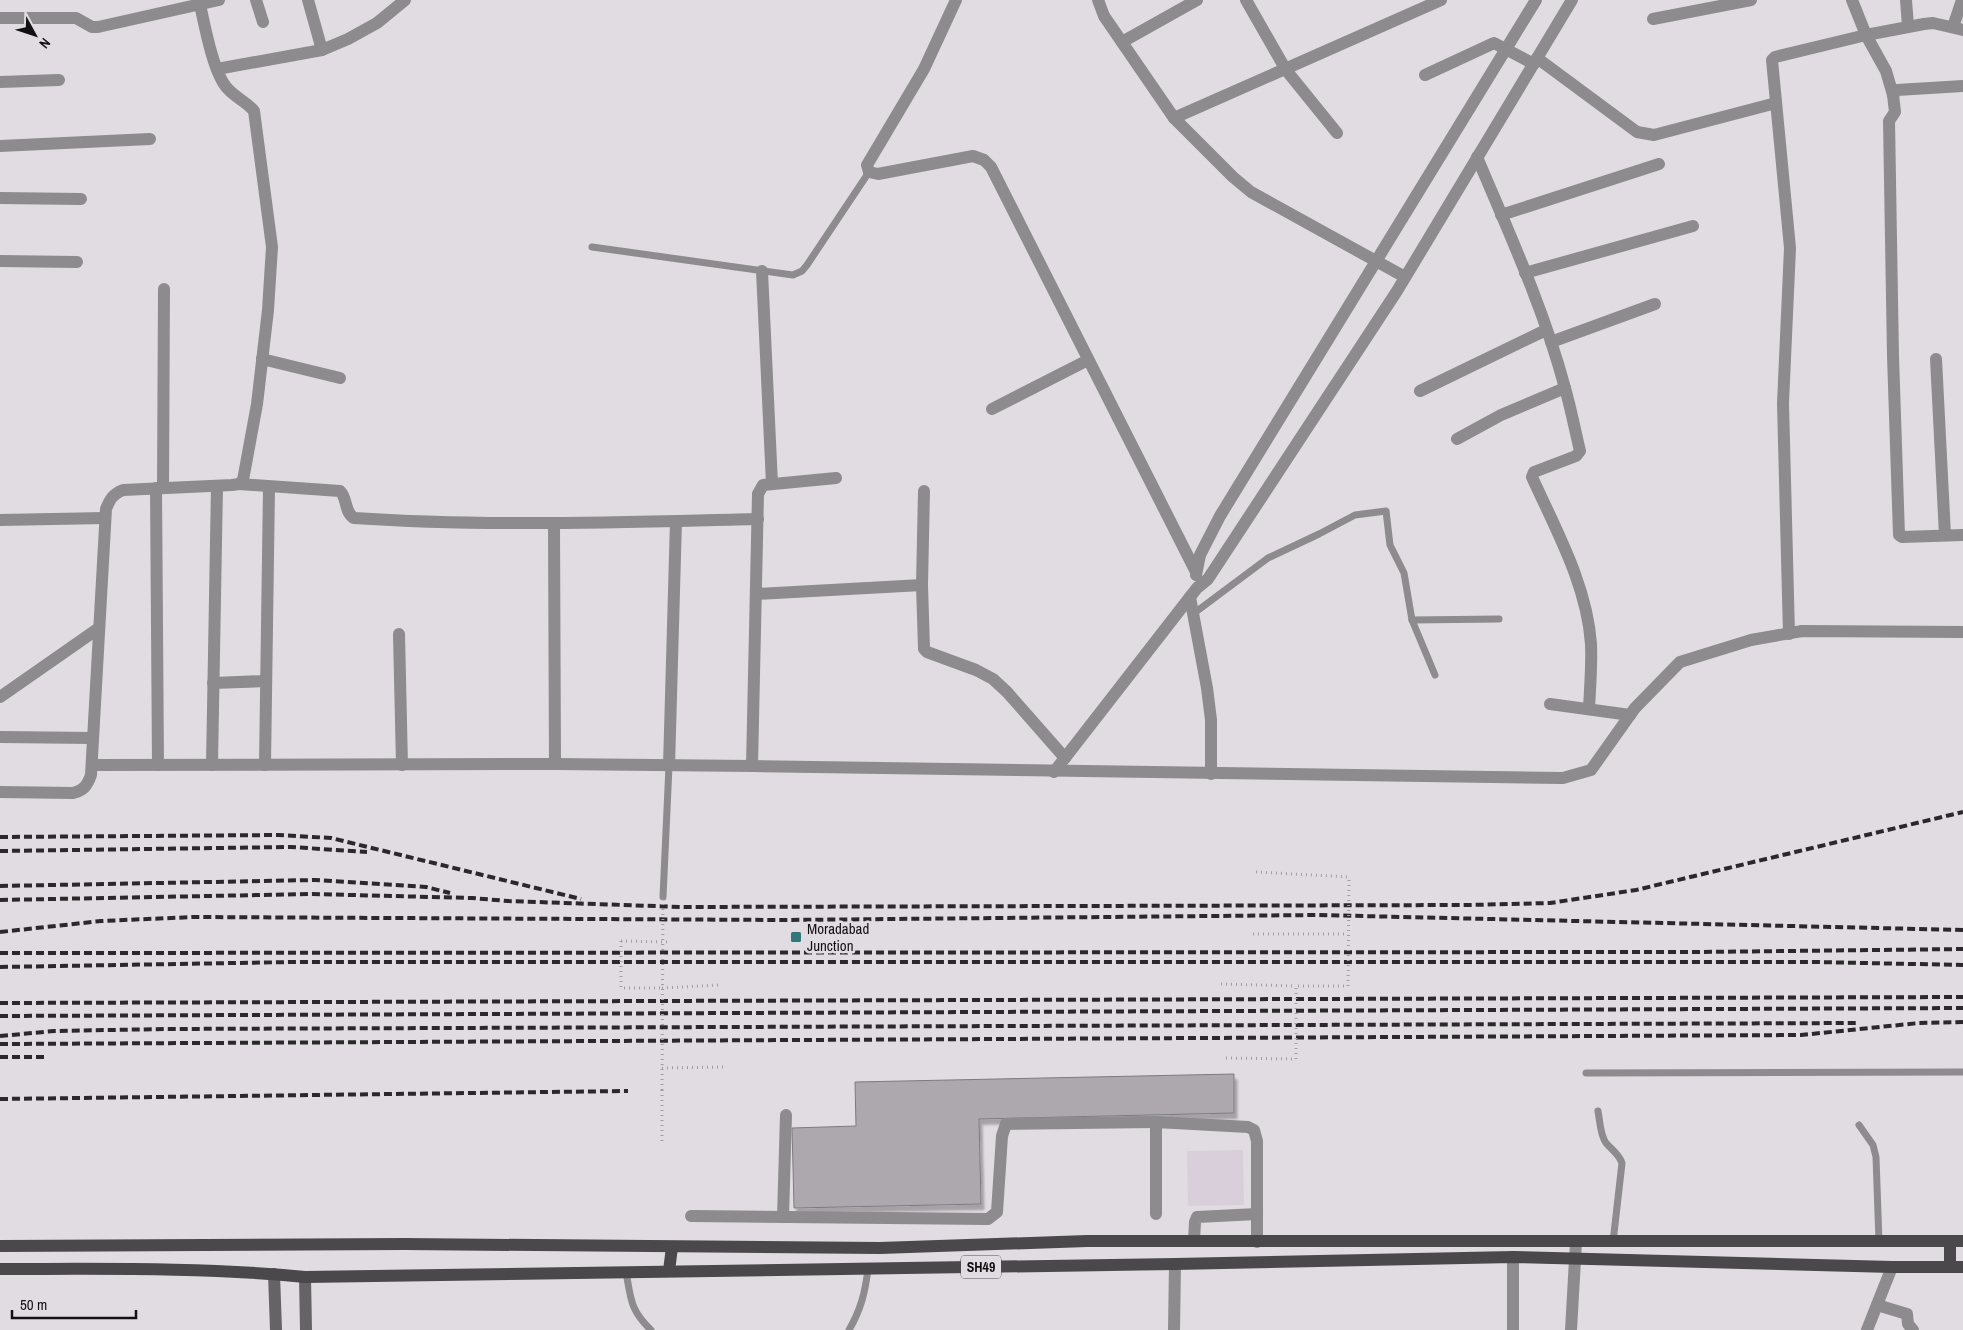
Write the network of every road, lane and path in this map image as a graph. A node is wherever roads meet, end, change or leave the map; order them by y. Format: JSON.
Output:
{"nodes":[{"id":1,"x":219,"y":0,"type":"edge"},
{"id":2,"x":256,"y":0,"type":"edge"},
{"id":3,"x":308,"y":0,"type":"edge"},
{"id":4,"x":405,"y":0,"type":"edge"},
{"id":5,"x":956,"y":0,"type":"edge"},
{"id":6,"x":1098,"y":0,"type":"edge"},
{"id":7,"x":1197,"y":0,"type":"edge"},
{"id":8,"x":1246,"y":0,"type":"edge"},
{"id":9,"x":1441,"y":0,"type":"edge"},
{"id":10,"x":1536,"y":0,"type":"edge"},
{"id":11,"x":1572,"y":0,"type":"edge"},
{"id":12,"x":1750,"y":0,"type":"edge"},
{"id":13,"x":1852,"y":0,"type":"edge"},
{"id":14,"x":1906,"y":0,"type":"edge"},
{"id":15,"x":1962,"y":0,"type":"edge"},
{"id":16,"x":199,"y":2,"type":"edge"},
{"id":17,"x":0,"y":18,"type":"edge"},
{"id":18,"x":1653,"y":19,"type":"dead end"},
{"id":19,"x":263,"y":22,"type":"dead end"},
{"id":20,"x":1908,"y":26,"type":"junction"},
{"id":21,"x":1958,"y":28,"type":"edge"},
{"id":22,"x":1866,"y":35,"type":"junction"},
{"id":23,"x":1122,"y":42,"type":"junction"},
{"id":24,"x":1506,"y":49,"type":"junction"},
{"id":25,"x":322,"y":50,"type":"junction"},
{"id":26,"x":1535,"y":61,"type":"junction"},
{"id":27,"x":217,"y":69,"type":"junction"},
{"id":28,"x":1286,"y":70,"type":"junction"},
{"id":29,"x":1425,"y":76,"type":"dead end"},
{"id":30,"x":59,"y":80,"type":"dead end"},
{"id":31,"x":0,"y":82,"type":"edge"},
{"id":32,"x":1963,"y":86,"type":"edge"},
{"id":33,"x":1893,"y":95,"type":"junction"},
{"id":34,"x":1776,"y":103,"type":"junction"},
{"id":35,"x":1174,"y":118,"type":"junction"},
{"id":36,"x":1337,"y":133,"type":"dead end"},
{"id":37,"x":150,"y":139,"type":"dead end"},
{"id":38,"x":0,"y":146,"type":"edge"},
{"id":39,"x":1477,"y":157,"type":"junction"},
{"id":40,"x":1659,"y":164,"type":"dead end"},
{"id":41,"x":869,"y":172,"type":"junction"},
{"id":42,"x":0,"y":198,"type":"edge"},
{"id":43,"x":81,"y":199,"type":"dead end"},
{"id":44,"x":1501,"y":215,"type":"junction"},
{"id":45,"x":1693,"y":226,"type":"dead end"},
{"id":46,"x":592,"y":247,"type":"dead end"},
{"id":47,"x":0,"y":261,"type":"edge"},
{"id":48,"x":77,"y":262,"type":"dead end"},
{"id":49,"x":1377,"y":262,"type":"junction"},
{"id":50,"x":762,"y":271,"type":"junction"},
{"id":51,"x":1525,"y":273,"type":"junction"},
{"id":52,"x":1405,"y":277,"type":"junction"},
{"id":53,"x":164,"y":289,"type":"dead end"},
{"id":54,"x":1655,"y":304,"type":"dead end"},
{"id":55,"x":1549,"y":336,"type":"junction"},
{"id":56,"x":262,"y":359,"type":"junction"},
{"id":57,"x":1088,"y":360,"type":"junction"},
{"id":58,"x":1936,"y":360,"type":"dead end"},
{"id":59,"x":340,"y":378,"type":"dead end"},
{"id":60,"x":1565,"y":388,"type":"junction"},
{"id":61,"x":1420,"y":391,"type":"dead end"},
{"id":62,"x":992,"y":409,"type":"dead end"},
{"id":63,"x":1458,"y":439,"type":"dead end"},
{"id":64,"x":836,"y":478,"type":"dead end"},
{"id":65,"x":239,"y":484,"type":"junction"},
{"id":66,"x":772,"y":484,"type":"junction"},
{"id":67,"x":216,"y":486,"type":"junction"},
{"id":68,"x":269,"y":487,"type":"junction"},
{"id":69,"x":159,"y":488,"type":"junction"},
{"id":70,"x":924,"y":491,"type":"dead end"},
{"id":71,"x":105,"y":518,"type":"junction"},
{"id":72,"x":758,"y":519,"type":"junction"},
{"id":73,"x":0,"y":520,"type":"edge"},
{"id":74,"x":676,"y":521,"type":"junction"},
{"id":75,"x":554,"y":524,"type":"junction"},
{"id":76,"x":1963,"y":535,"type":"edge"},
{"id":77,"x":1945,"y":536,"type":"junction"},
{"id":78,"x":1196,"y":572,"type":"junction"},
{"id":79,"x":922,"y":585,"type":"junction"},
{"id":80,"x":1193,"y":592,"type":"junction"},
{"id":81,"x":756,"y":594,"type":"junction"},
{"id":82,"x":1193,"y":614,"type":"junction"},
{"id":83,"x":1498,"y":619,"type":"dead end"},
{"id":84,"x":1412,"y":620,"type":"junction"},
{"id":85,"x":99,"y":628,"type":"junction"},
{"id":86,"x":1963,"y":632,"type":"edge"},
{"id":87,"x":399,"y":634,"type":"dead end"},
{"id":88,"x":1789,"y":634,"type":"junction"},
{"id":89,"x":1435,"y":675,"type":"dead end"},
{"id":90,"x":266,"y":681,"type":"junction"},
{"id":91,"x":213,"y":683,"type":"junction"},
{"id":92,"x":0,"y":697,"type":"edge"},
{"id":93,"x":1550,"y":704,"type":"dead end"},
{"id":94,"x":1589,"y":709,"type":"junction"},
{"id":95,"x":1630,"y":715,"type":"junction"},
{"id":96,"x":0,"y":737,"type":"edge"},
{"id":97,"x":93,"y":738,"type":"junction"},
{"id":98,"x":1065,"y":758,"type":"junction"},
{"id":99,"x":555,"y":764,"type":"junction"},
{"id":100,"x":92,"y":765,"type":"junction"},
{"id":101,"x":158,"y":765,"type":"junction"},
{"id":102,"x":212,"y":765,"type":"junction"},
{"id":103,"x":265,"y":765,"type":"junction"},
{"id":104,"x":402,"y":765,"type":"junction"},
{"id":105,"x":669,"y":766,"type":"junction"},
{"id":106,"x":752,"y":766,"type":"junction"},
{"id":107,"x":1054,"y":772,"type":"junction"},
{"id":108,"x":1211,"y":774,"type":"junction"},
{"id":109,"x":0,"y":792,"type":"edge"},
{"id":110,"x":1256,"y":872,"type":"dead end"},
{"id":111,"x":663,"y":897,"type":"joint"},
{"id":112,"x":1253,"y":934,"type":"dead end"},
{"id":113,"x":1348,"y":934,"type":"junction"},
{"id":114,"x":667,"y":942,"type":"dead end"},
{"id":115,"x":1221,"y":984,"type":"dead end"},
{"id":116,"x":719,"y":986,"type":"dead end"},
{"id":117,"x":1296,"y":986,"type":"junction"},
{"id":118,"x":662,"y":988,"type":"junction"},
{"id":119,"x":1226,"y":1058,"type":"dead end"},
{"id":120,"x":725,"y":1066,"type":"dead end"},
{"id":121,"x":662,"y":1068,"type":"junction"},
{"id":122,"x":1586,"y":1072,"type":"dead end"},
{"id":123,"x":1963,"y":1072,"type":"edge"},
{"id":124,"x":1598,"y":1110,"type":"dead end"},
{"id":125,"x":786,"y":1115,"type":"dead end"},
{"id":126,"x":1156,"y":1122,"type":"junction"},
{"id":127,"x":1859,"y":1125,"type":"dead end"},
{"id":128,"x":662,"y":1144,"type":"dead end"},
{"id":129,"x":1156,"y":1214,"type":"dead end"},
{"id":130,"x":1257,"y":1214,"type":"junction"},
{"id":131,"x":691,"y":1216,"type":"dead end"},
{"id":132,"x":783,"y":1217,"type":"junction"},
{"id":133,"x":1194,"y":1241,"type":"junction"},
{"id":134,"x":1257,"y":1242,"type":"junction"},
{"id":135,"x":1576,"y":1242,"type":"junction"},
{"id":136,"x":1613,"y":1242,"type":"junction"},
{"id":137,"x":1880,"y":1242,"type":"junction"},
{"id":138,"x":1957,"y":1242,"type":"edge"},
{"id":139,"x":1003,"y":1244,"type":"junction"},
{"id":140,"x":0,"y":1246,"type":"edge"},
{"id":141,"x":672,"y":1247,"type":"junction"},
{"id":142,"x":1513,"y":1258,"type":"junction"},
{"id":143,"x":1574,"y":1258,"type":"junction"},
{"id":144,"x":1174,"y":1264,"type":"junction"},
{"id":145,"x":1003,"y":1267,"type":"junction"},
{"id":146,"x":1892,"y":1267,"type":"junction"},
{"id":147,"x":1950,"y":1267,"type":"junction"},
{"id":148,"x":1963,"y":1267,"type":"edge"},
{"id":149,"x":0,"y":1269,"type":"edge"},
{"id":150,"x":868,"y":1269,"type":"junction"},
{"id":151,"x":626,"y":1272,"type":"junction"},
{"id":152,"x":669,"y":1272,"type":"junction"},
{"id":153,"x":274,"y":1274,"type":"junction"},
{"id":154,"x":305,"y":1276,"type":"junction"},
{"id":155,"x":1877,"y":1305,"type":"junction"},
{"id":156,"x":276,"y":1330,"type":"edge"},
{"id":157,"x":306,"y":1330,"type":"edge"},
{"id":158,"x":651,"y":1330,"type":"edge"},
{"id":159,"x":848,"y":1330,"type":"edge"},
{"id":160,"x":1174,"y":1330,"type":"edge"},
{"id":161,"x":1513,"y":1330,"type":"edge"},
{"id":162,"x":1571,"y":1330,"type":"edge"},
{"id":163,"x":1867,"y":1330,"type":"edge"},
{"id":164,"x":1912,"y":1330,"type":"edge"}],
"edges":[{"from":1,"to":16,"type":"street"},
{"from":2,"to":19,"type":"street"},
{"from":3,"to":25,"type":"street"},
{"from":4,"to":25,"type":"street"},
{"from":5,"to":41,"type":"street"},
{"from":6,"to":23,"type":"street"},
{"from":7,"to":23,"type":"street"},
{"from":8,"to":28,"type":"street"},
{"from":9,"to":28,"type":"street"},
{"from":10,"to":24,"type":"street"},
{"from":11,"to":26,"type":"street"},
{"from":12,"to":18,"type":"street"},
{"from":13,"to":22,"type":"street"},
{"from":14,"to":20,"type":"street"},
{"from":15,"to":21,"type":"street"},
{"from":16,"to":17,"type":"street"},
{"from":16,"to":27,"type":"street"},
{"from":20,"to":21,"type":"street"},
{"from":20,"to":22,"type":"street"},
{"from":22,"to":33,"type":"street"},
{"from":22,"to":34,"type":"street"},
{"from":23,"to":35,"type":"street"},
{"from":24,"to":26,"type":"street"},
{"from":24,"to":29,"type":"street"},
{"from":24,"to":49,"type":"street"},
{"from":25,"to":27,"type":"street"},
{"from":26,"to":34,"type":"street"},
{"from":26,"to":39,"type":"street"},
{"from":27,"to":56,"type":"street"},
{"from":28,"to":35,"type":"street"},
{"from":28,"to":36,"type":"street"},
{"from":30,"to":31,"type":"street"},
{"from":32,"to":33,"type":"street"},
{"from":33,"to":77,"type":"street"},
{"from":34,"to":88,"type":"street"},
{"from":35,"to":49,"type":"street"},
{"from":37,"to":38,"type":"street"},
{"from":39,"to":44,"type":"street"},
{"from":39,"to":52,"type":"street"},
{"from":40,"to":44,"type":"street"},
{"from":41,"to":50,"type":"lane"},
{"from":41,"to":57,"type":"street"},
{"from":42,"to":43,"type":"street"},
{"from":44,"to":51,"type":"street"},
{"from":45,"to":51,"type":"street"},
{"from":46,"to":50,"type":"lane"},
{"from":47,"to":48,"type":"street"},
{"from":49,"to":52,"type":"street"},
{"from":49,"to":78,"type":"street"},
{"from":50,"to":66,"type":"street"},
{"from":51,"to":55,"type":"street"},
{"from":52,"to":80,"type":"street"},
{"from":53,"to":69,"type":"street"},
{"from":54,"to":55,"type":"street"},
{"from":55,"to":60,"type":"street"},
{"from":55,"to":61,"type":"street"},
{"from":56,"to":59,"type":"street"},
{"from":56,"to":65,"type":"street"},
{"from":57,"to":62,"type":"street"},
{"from":57,"to":78,"type":"street"},
{"from":58,"to":77,"type":"street"},
{"from":60,"to":63,"type":"street"},
{"from":60,"to":94,"type":"street"},
{"from":64,"to":66,"type":"street"},
{"from":65,"to":67,"type":"street"},
{"from":65,"to":68,"type":"street"},
{"from":66,"to":72,"type":"street"},
{"from":67,"to":69,"type":"street"},
{"from":67,"to":91,"type":"street"},
{"from":68,"to":75,"type":"street"},
{"from":68,"to":90,"type":"street"},
{"from":69,"to":71,"type":"street"},
{"from":69,"to":101,"type":"street"},
{"from":70,"to":79,"type":"street"},
{"from":71,"to":73,"type":"street"},
{"from":71,"to":85,"type":"street"},
{"from":72,"to":74,"type":"street"},
{"from":72,"to":81,"type":"street"},
{"from":74,"to":75,"type":"street"},
{"from":74,"to":105,"type":"street"},
{"from":75,"to":99,"type":"street"},
{"from":76,"to":77,"type":"street"},
{"from":78,"to":80,"type":"street"},
{"from":79,"to":81,"type":"street"},
{"from":79,"to":98,"type":"street"},
{"from":80,"to":82,"type":"street"},
{"from":80,"to":98,"type":"street"},
{"from":81,"to":106,"type":"street"},
{"from":82,"to":84,"type":"lane"},
{"from":82,"to":108,"type":"street"},
{"from":83,"to":84,"type":"lane"},
{"from":84,"to":89,"type":"lane"},
{"from":85,"to":92,"type":"street"},
{"from":85,"to":97,"type":"street"},
{"from":86,"to":88,"type":"street"},
{"from":87,"to":104,"type":"street"},
{"from":88,"to":95,"type":"street"},
{"from":90,"to":91,"type":"street"},
{"from":90,"to":103,"type":"street"},
{"from":91,"to":102,"type":"street"},
{"from":93,"to":94,"type":"street"},
{"from":94,"to":95,"type":"street"},
{"from":95,"to":108,"type":"street"},
{"from":96,"to":97,"type":"street"},
{"from":97,"to":100,"type":"street"},
{"from":98,"to":107,"type":"street"},
{"from":99,"to":104,"type":"street"},
{"from":99,"to":105,"type":"street"},
{"from":100,"to":101,"type":"street"},
{"from":100,"to":109,"type":"street"},
{"from":101,"to":102,"type":"street"},
{"from":102,"to":103,"type":"street"},
{"from":103,"to":104,"type":"street"},
{"from":105,"to":106,"type":"street"},
{"from":105,"to":111,"type":"lane"},
{"from":106,"to":107,"type":"street"},
{"from":107,"to":108,"type":"street"},
{"from":110,"to":113,"type":"path","bridge":true},
{"from":111,"to":118,"type":"path","bridge":true},
{"from":112,"to":113,"type":"path"},
{"from":113,"to":117,"type":"path","bridge":true},
{"from":114,"to":118,"type":"path","bridge":true},
{"from":115,"to":117,"type":"path"},
{"from":116,"to":118,"type":"path"},
{"from":117,"to":119,"type":"path","bridge":true},
{"from":118,"to":121,"type":"path","bridge":true},
{"from":120,"to":121,"type":"path"},
{"from":121,"to":128,"type":"path","bridge":true},
{"from":122,"to":123,"type":"lane"},
{"from":124,"to":136,"type":"lane"},
{"from":125,"to":132,"type":"street"},
{"from":126,"to":129,"type":"street"},
{"from":126,"to":130,"type":"street"},
{"from":126,"to":132,"type":"street"},
{"from":127,"to":137,"type":"lane"},
{"from":130,"to":133,"type":"street"},
{"from":130,"to":134,"type":"street"},
{"from":131,"to":132,"type":"street"},
{"from":133,"to":134,"type":"main road","number":"SH49"},
{"from":133,"to":139,"type":"main road","number":"SH49"},
{"from":134,"to":135,"type":"main road","number":"SH49"},
{"from":135,"to":136,"type":"main road","number":"SH49"},
{"from":135,"to":143,"type":"street"},
{"from":136,"to":137,"type":"main road","number":"SH49"},
{"from":137,"to":138,"type":"main road","number":"SH49"},
{"from":138,"to":147,"type":"main road"},
{"from":139,"to":141,"type":"main road","number":"SH49"},
{"from":139,"to":145,"type":"main road"},
{"from":140,"to":141,"type":"main road","number":"SH49"},
{"from":141,"to":152,"type":"main road"},
{"from":142,"to":143,"type":"main road","number":"SH49"},
{"from":142,"to":144,"type":"main road","number":"SH49"},
{"from":142,"to":161,"type":"street"},
{"from":143,"to":146,"type":"main road","number":"SH49"},
{"from":143,"to":162,"type":"street"},
{"from":144,"to":145,"type":"main road","number":"SH49"},
{"from":144,"to":160,"type":"street"},
{"from":145,"to":150,"type":"main road","number":"SH49"},
{"from":146,"to":147,"type":"main road","number":"SH49"},
{"from":146,"to":155,"type":"street"},
{"from":147,"to":148,"type":"main road","number":"SH49"},
{"from":149,"to":153,"type":"main road","number":"SH49"},
{"from":150,"to":152,"type":"main road","number":"SH49"},
{"from":150,"to":159,"type":"lane"},
{"from":151,"to":152,"type":"main road","number":"SH49"},
{"from":151,"to":154,"type":"main road","number":"SH49"},
{"from":151,"to":158,"type":"lane"},
{"from":153,"to":154,"type":"main road","number":"SH49"},
{"from":153,"to":156,"type":"street"},
{"from":154,"to":157,"type":"street"},
{"from":155,"to":163,"type":"street"},
{"from":155,"to":164,"type":"street"}]}
